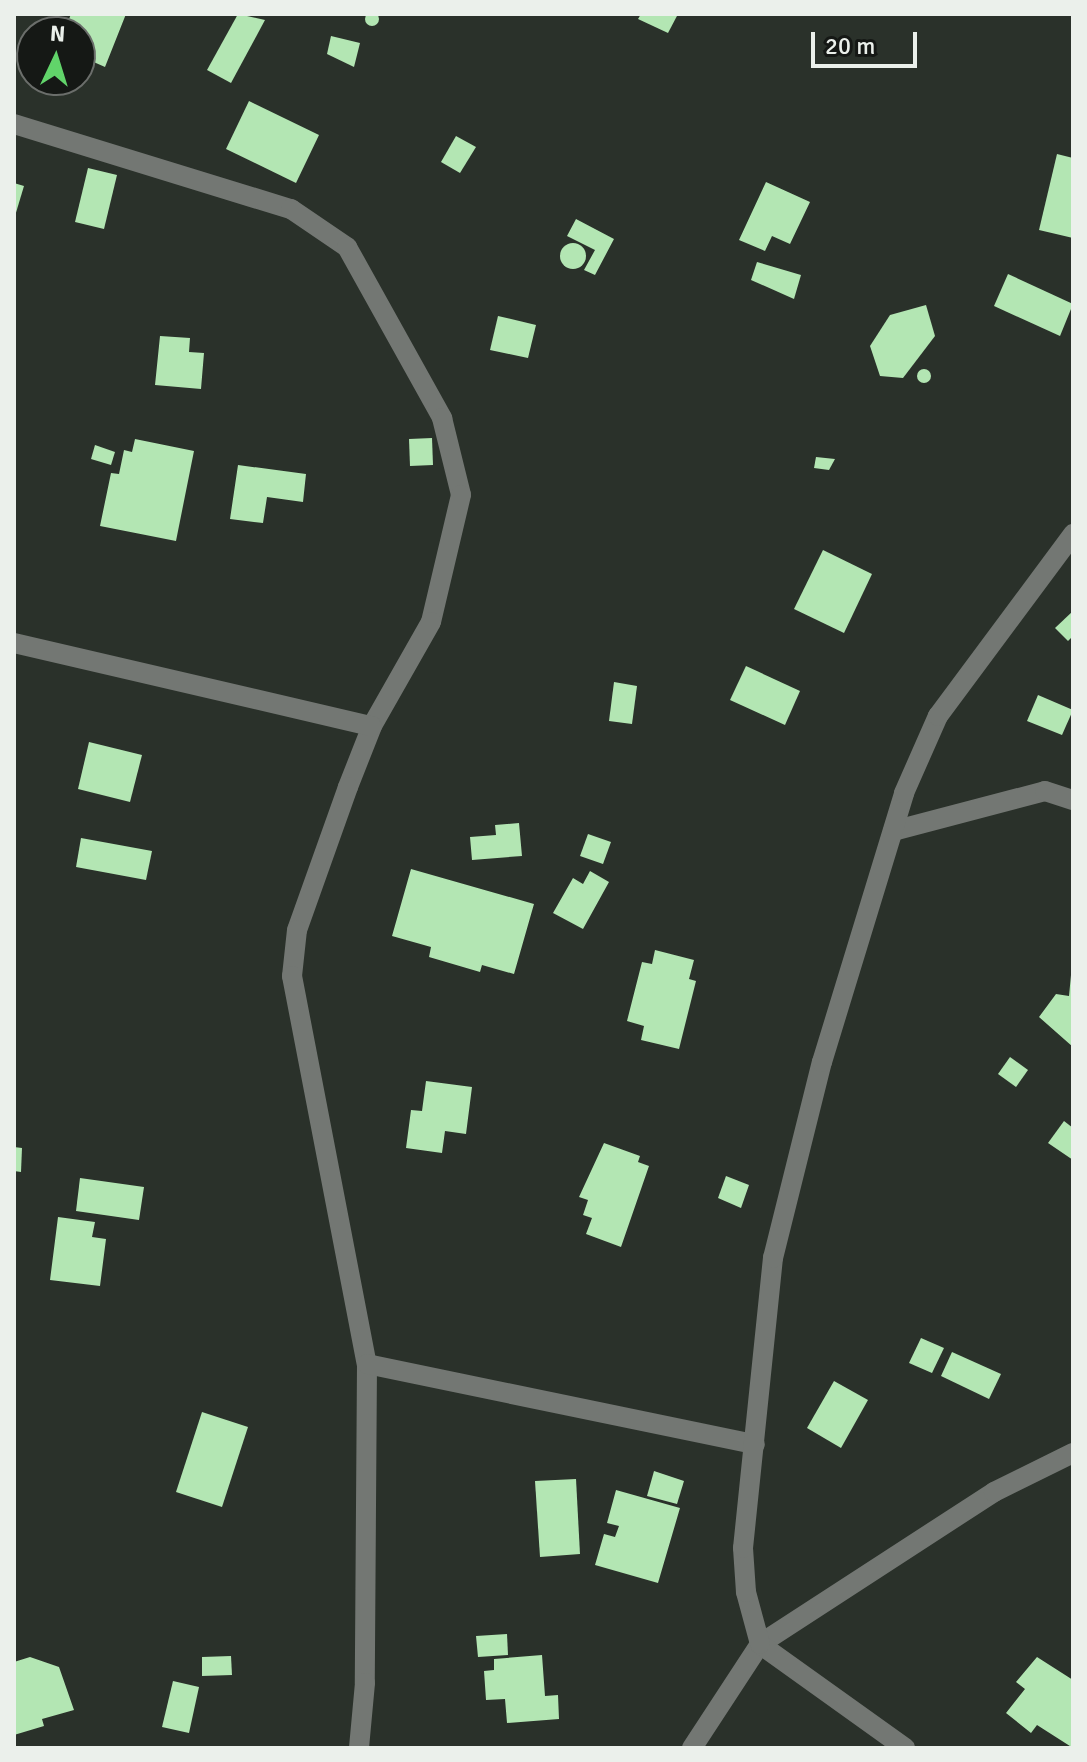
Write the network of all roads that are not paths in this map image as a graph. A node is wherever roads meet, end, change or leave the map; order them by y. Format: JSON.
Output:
{"nodes":[{"id":1,"x":14,"y":124,"type":"edge"},
{"id":2,"x":1073,"y":534,"type":"edge"},
{"id":3,"x":14,"y":643,"type":"edge"},
{"id":4,"x":372,"y":726,"type":"junction"},
{"id":5,"x":1073,"y":800,"type":"edge"},
{"id":6,"x":893,"y":831,"type":"junction"},
{"id":7,"x":367,"y":1364,"type":"junction"},
{"id":8,"x":755,"y":1444,"type":"junction"},
{"id":9,"x":1073,"y":1453,"type":"edge"},
{"id":10,"x":760,"y":1644,"type":"junction"},
{"id":11,"x":359,"y":1748,"type":"edge"},
{"id":12,"x":692,"y":1748,"type":"edge"},
{"id":13,"x":905,"y":1748,"type":"edge"}],
"edges":[{"from":1,"to":4,"type":"street"},
{"from":2,"to":6,"type":"street"},
{"from":3,"to":4,"type":"street"},
{"from":4,"to":7,"type":"street"},
{"from":5,"to":6,"type":"street"},
{"from":6,"to":8,"type":"street"},
{"from":7,"to":8,"type":"street"},
{"from":7,"to":11,"type":"street"},
{"from":8,"to":10,"type":"street"},
{"from":9,"to":10,"type":"street"},
{"from":10,"to":12,"type":"street"},
{"from":10,"to":13,"type":"street"}]}
